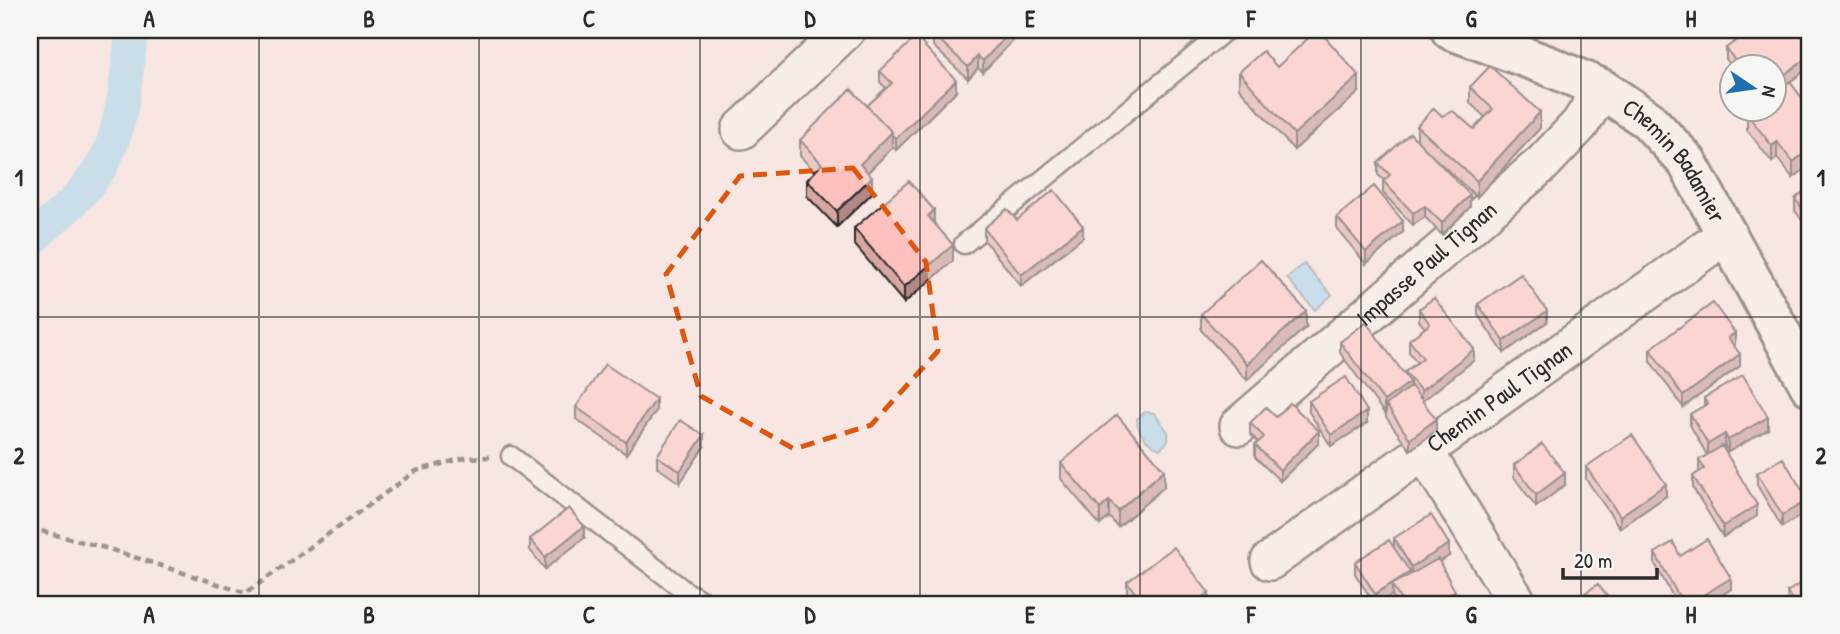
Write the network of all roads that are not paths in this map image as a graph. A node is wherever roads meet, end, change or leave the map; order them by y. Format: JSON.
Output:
{"nodes":[{"id":1,"x":846,"y":30,"type":"edge"},
{"id":2,"x":1226,"y":30,"type":"edge"},
{"id":3,"x":1466,"y":32,"type":"edge"},
{"id":4,"x":1602,"y":89,"type":"junction"},
{"id":5,"x":741,"y":130,"type":"dead end"},
{"id":6,"x":1727,"y":234,"type":"junction"},
{"id":7,"x":964,"y":244,"type":"dead end"},
{"id":8,"x":1810,"y":383,"type":"edge"},
{"id":9,"x":1239,"y":426,"type":"dead end"},
{"id":10,"x":1424,"y":451,"type":"junction"},
{"id":11,"x":511,"y":456,"type":"road end"},
{"id":12,"x":1270,"y":561,"type":"dead end"},
{"id":13,"x":708,"y":604,"type":"edge"},
{"id":14,"x":1518,"y":604,"type":"edge"}],
"edges":[{"from":1,"to":5,"type":"street"},
{"from":2,"to":7,"type":"lane"},
{"from":3,"to":4,"type":"street","name":"Chemin Badamier"},
{"from":4,"to":6,"type":"street","name":"Chemin Badamier"},
{"from":4,"to":9,"type":"street","name":"Impasse Paul Tignan"},
{"from":6,"to":8,"type":"street","name":"Chemin Badamier"},
{"from":6,"to":10,"type":"street","name":"Chemin Paul Tignan"},
{"from":10,"to":12,"type":"street","name":"Chemin Paul Tignan"},
{"from":10,"to":14,"type":"street"},
{"from":11,"to":13,"type":"lane"}]}
